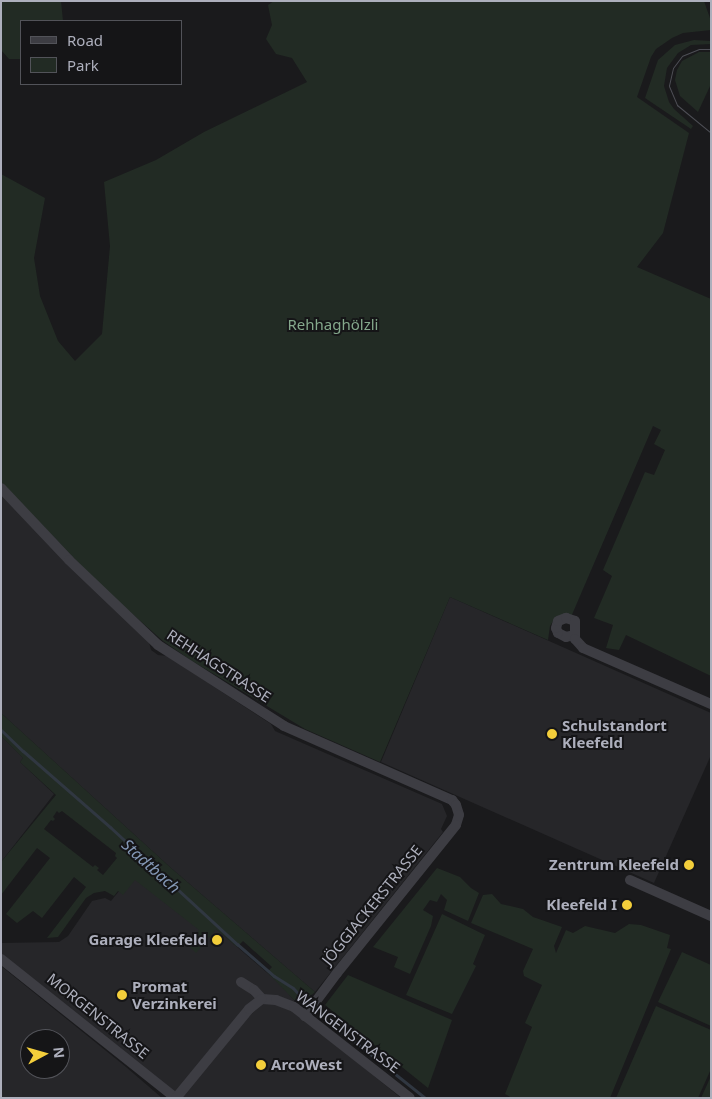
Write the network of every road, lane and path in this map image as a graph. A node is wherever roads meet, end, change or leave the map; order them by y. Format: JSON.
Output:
{"nodes":[{"id":1,"x":1,"y":488,"type":"edge"},
{"id":2,"x":574,"y":635,"type":"dead end"},
{"id":3,"x":711,"y":704,"type":"edge"},
{"id":4,"x":458,"y":812,"type":"joint"},
{"id":5,"x":630,"y":880,"type":"dead end"},
{"id":6,"x":711,"y":916,"type":"edge"},
{"id":7,"x":1,"y":959,"type":"edge"},
{"id":8,"x":241,"y":982,"type":"dead end"},
{"id":9,"x":262,"y":1000,"type":"junction"},
{"id":10,"x":305,"y":1016,"type":"junction"},
{"id":11,"x":176,"y":1098,"type":"edge"},
{"id":12,"x":410,"y":1098,"type":"edge"}],
"edges":[{"from":1,"to":4,"type":"street","name":"REHHAGSTRASSE"},
{"from":2,"to":3,"type":"street"},
{"from":4,"to":10,"type":"street","name":"JÖGGIACKERSTRASSE"},
{"from":5,"to":6,"type":"street"},
{"from":7,"to":11,"type":"street","name":"MORGENSTRASSE"},
{"from":8,"to":9,"type":"street"},
{"from":9,"to":10,"type":"street","name":"WANGENSTRASSE"},
{"from":9,"to":11,"type":"street"},
{"from":10,"to":12,"type":"street","name":"WANGENSTRASSE"}]}
